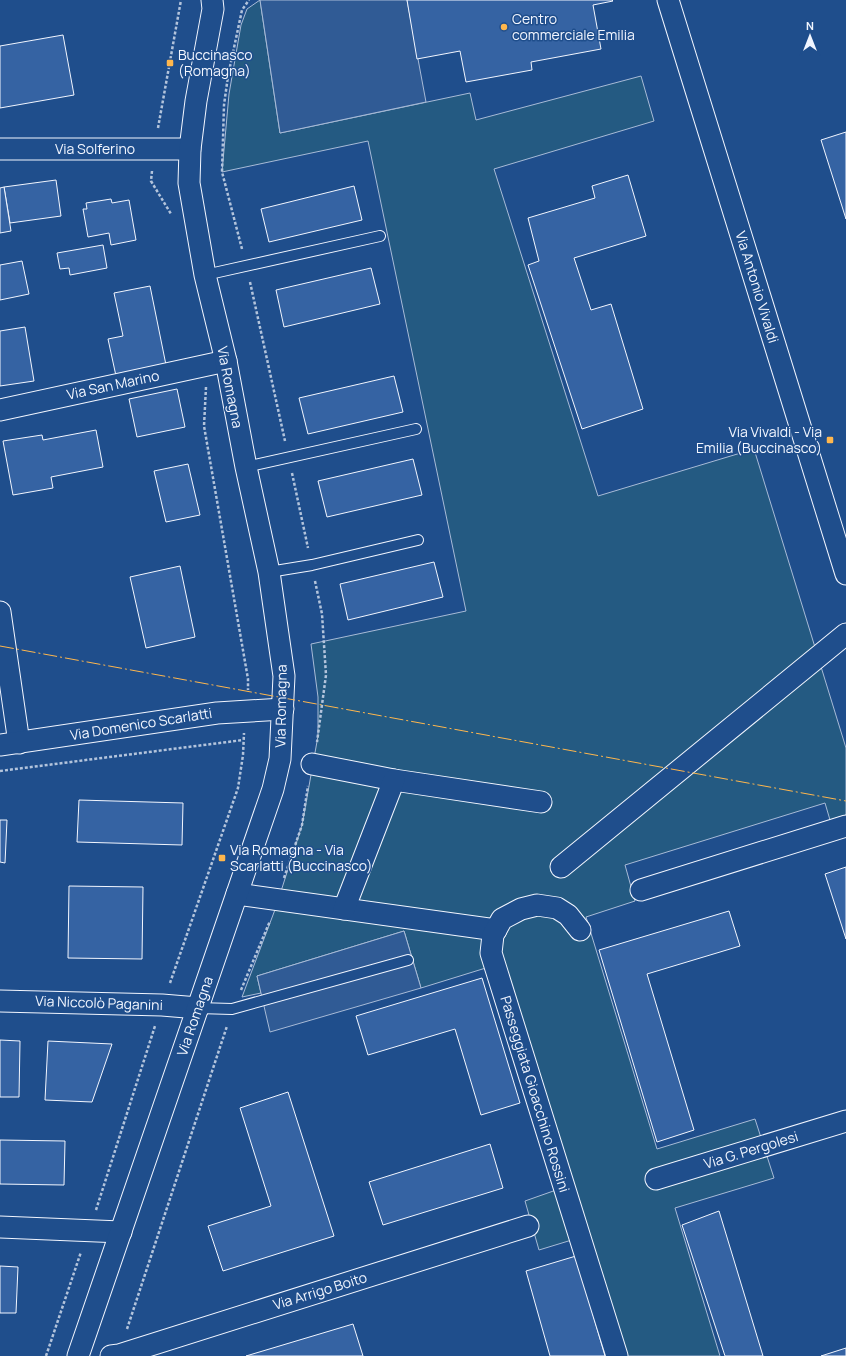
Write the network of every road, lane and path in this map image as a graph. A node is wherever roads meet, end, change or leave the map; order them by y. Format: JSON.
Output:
{"nodes":[{"id":1,"x":249,"y":0,"type":"edge"},
{"id":2,"x":668,"y":0,"type":"edge"},
{"id":3,"x":215,"y":3,"type":"edge"},
{"id":4,"x":0,"y":149,"type":"edge"},
{"id":5,"x":190,"y":150,"type":"junction"},
{"id":6,"x":380,"y":236,"type":"dead end"},
{"id":7,"x":247,"y":266,"type":"junction"},
{"id":8,"x":205,"y":275,"type":"junction"},
{"id":9,"x":226,"y":361,"type":"junction"},
{"id":10,"x":0,"y":410,"type":"edge"},
{"id":11,"x":416,"y":428,"type":"dead end"},
{"id":12,"x":288,"y":458,"type":"junction"},
{"id":13,"x":246,"y":467,"type":"junction"},
{"id":14,"x":418,"y":540,"type":"dead end"},
{"id":15,"x":312,"y":565,"type":"junction"},
{"id":16,"x":269,"y":572,"type":"junction"},
{"id":17,"x":846,"y":574,"type":"edge"},
{"id":18,"x":0,"y":612,"type":"edge"},
{"id":19,"x":846,"y":634,"type":"edge"},
{"id":20,"x":4,"y":662,"type":"edge"},
{"id":21,"x":283,"y":710,"type":"junction"},
{"id":22,"x":9,"y":744,"type":"edge"},
{"id":23,"x":312,"y":764,"type":"junction"},
{"id":24,"x":0,"y":771,"type":"edge"},
{"id":25,"x":394,"y":780,"type":"junction"},
{"id":26,"x":541,"y":802,"type":"dead end"},
{"id":27,"x":846,"y":826,"type":"edge"},
{"id":28,"x":561,"y":867,"type":"dead end"},
{"id":29,"x":641,"y":890,"type":"dead end"},
{"id":30,"x":237,"y":894,"type":"junction"},
{"id":31,"x":278,"y":899,"type":"junction"},
{"id":32,"x":344,"y":909,"type":"junction"},
{"id":33,"x":496,"y":930,"type":"junction"},
{"id":34,"x":580,"y":930,"type":"dead end"},
{"id":35,"x":408,"y":960,"type":"dead end"},
{"id":36,"x":0,"y":1000,"type":"edge"},
{"id":37,"x":162,"y":1005,"type":"junction"},
{"id":38,"x":198,"y":1008,"type":"junction"},
{"id":39,"x":232,"y":1009,"type":"junction"},
{"id":40,"x":846,"y":1121,"type":"edge"},
{"id":41,"x":656,"y":1178,"type":"dead end"},
{"id":42,"x":528,"y":1226,"type":"dead end"},
{"id":43,"x":0,"y":1227,"type":"edge"},
{"id":44,"x":89,"y":1231,"type":"junction"},
{"id":45,"x":121,"y":1232,"type":"junction"},
{"id":46,"x":115,"y":1355,"type":"edge"},
{"id":47,"x":46,"y":1356,"type":"edge"},
{"id":48,"x":78,"y":1356,"type":"edge"},
{"id":49,"x":617,"y":1356,"type":"edge"}],
"edges":[{"from":1,"to":7,"type":"path"},
{"from":2,"to":17,"type":"street","name":"Via Antonio Vivaldi"},
{"from":3,"to":5,"type":"street","name":"Via Romagna"},
{"from":4,"to":5,"type":"street","name":"Via Solferino"},
{"from":5,"to":8,"type":"street","name":"Via Romagna"},
{"from":6,"to":7,"type":"lane"},
{"from":7,"to":8,"type":"lane"},
{"from":7,"to":12,"type":"path"},
{"from":8,"to":9,"type":"street","name":"Via Romagna"},
{"from":9,"to":10,"type":"street","name":"Via San Marino"},
{"from":9,"to":13,"type":"street","name":"Via Romagna"},
{"from":11,"to":12,"type":"lane"},
{"from":12,"to":13,"type":"lane"},
{"from":12,"to":15,"type":"path"},
{"from":13,"to":16,"type":"street","name":"Via Romagna"},
{"from":14,"to":15,"type":"lane"},
{"from":15,"to":16,"type":"lane"},
{"from":15,"to":23,"type":"path"},
{"from":16,"to":21,"type":"street","name":"Via Romagna"},
{"from":18,"to":20,"type":"street"},
{"from":19,"to":28,"type":"street"},
{"from":20,"to":22,"type":"street"},
{"from":21,"to":22,"type":"street","name":"Via Domenico Scarlatti"},
{"from":21,"to":30,"type":"street","name":"Via Romagna"},
{"from":23,"to":25,"type":"street"},
{"from":23,"to":31,"type":"path"},
{"from":24,"to":37,"type":"path"},
{"from":25,"to":26,"type":"street"},
{"from":25,"to":32,"type":"street"},
{"from":27,"to":29,"type":"street"},
{"from":30,"to":31,"type":"street"},
{"from":30,"to":38,"type":"street","name":"Via Romagna"},
{"from":31,"to":32,"type":"street"},
{"from":31,"to":39,"type":"path"},
{"from":32,"to":33,"type":"street"},
{"from":33,"to":34,"type":"street","name":"Passeggiata Gioacchino Rossini"},
{"from":33,"to":49,"type":"street","name":"Passeggiata Gioacchino Rossini"},
{"from":35,"to":39,"type":"lane"},
{"from":36,"to":37,"type":"street","name":"Via Niccolò Paganini"},
{"from":37,"to":38,"type":"street","name":"Via Niccolò Paganini"},
{"from":37,"to":44,"type":"path"},
{"from":38,"to":39,"type":"lane"},
{"from":38,"to":45,"type":"street","name":"Via Romagna"},
{"from":39,"to":46,"type":"path"},
{"from":40,"to":41,"type":"street","name":"Via G. Pergolesi"},
{"from":42,"to":46,"type":"street","name":"Via Arrigo Boito"},
{"from":43,"to":44,"type":"street"},
{"from":44,"to":45,"type":"street"},
{"from":44,"to":47,"type":"path"},
{"from":45,"to":48,"type":"street","name":"Via Romagna"}]}
